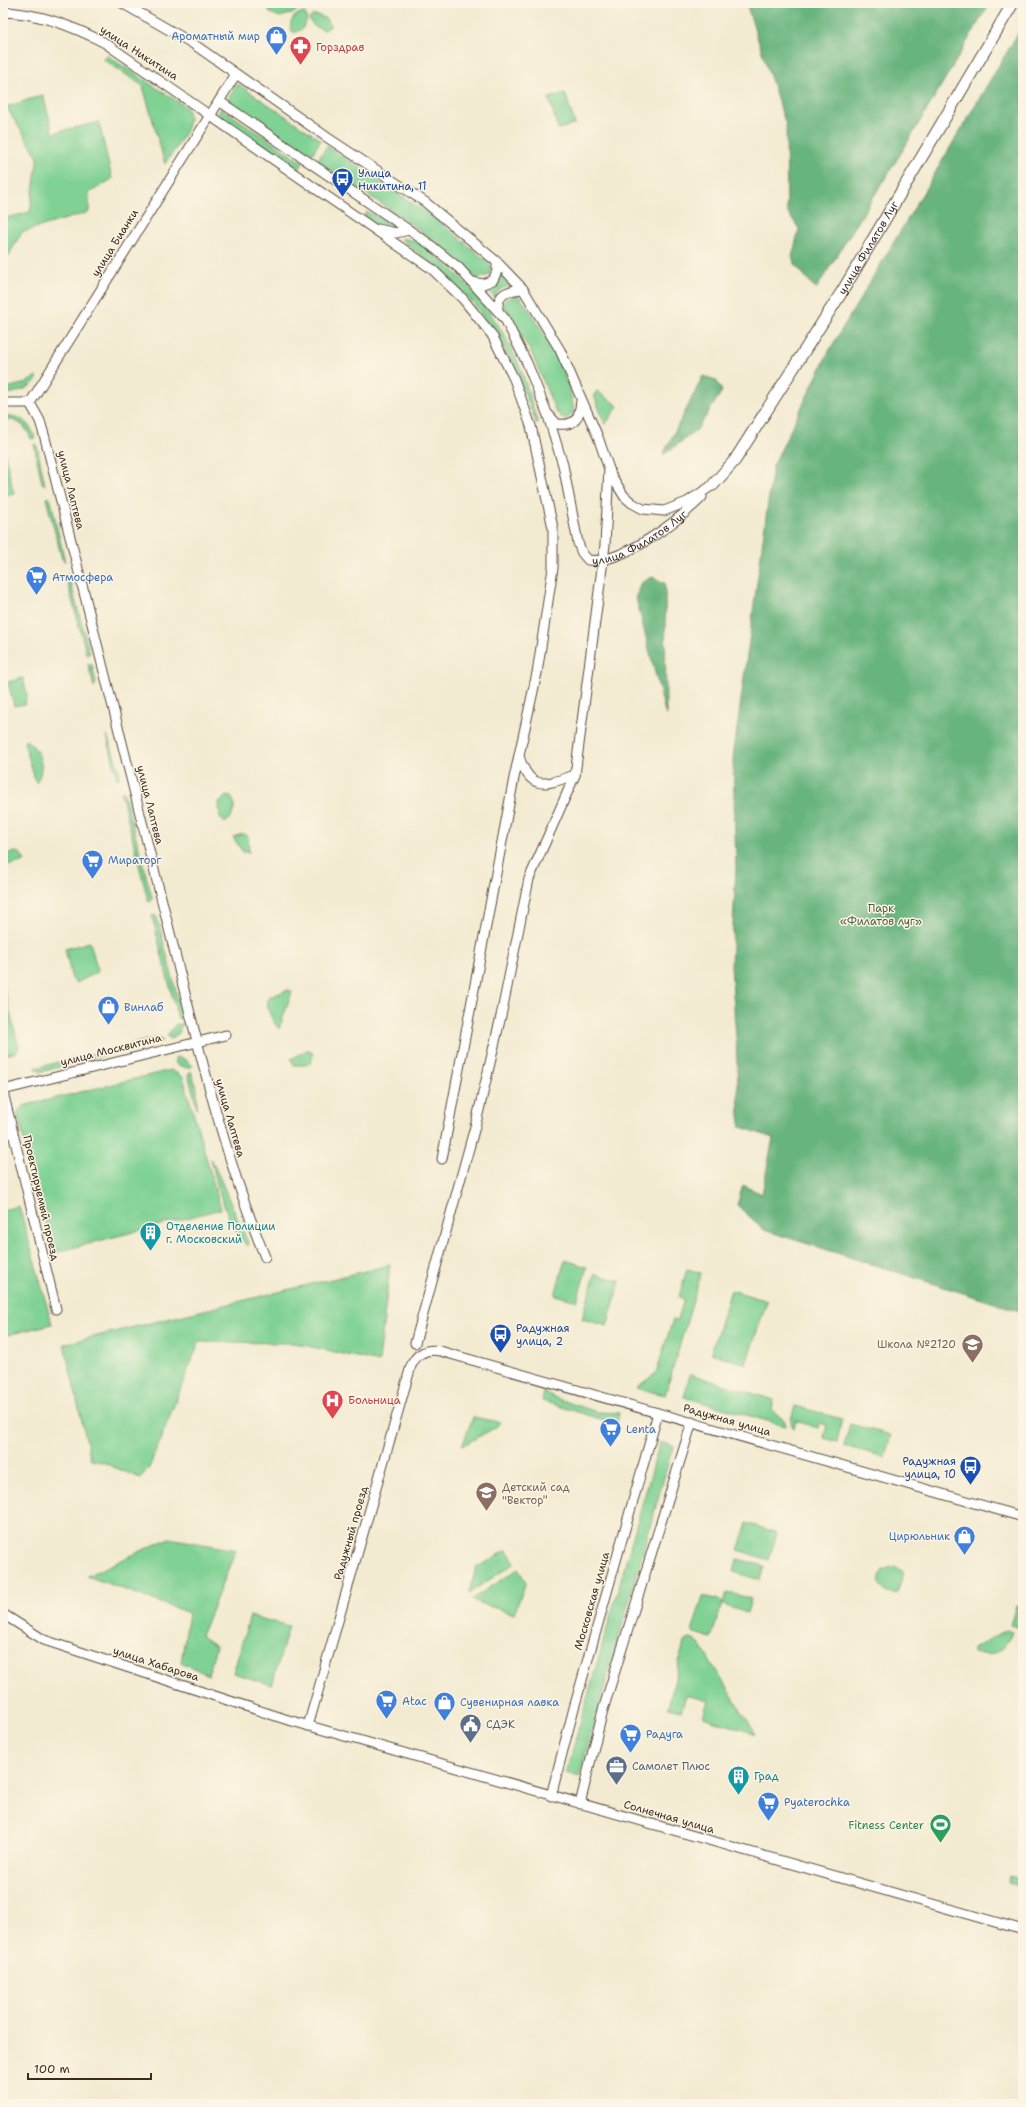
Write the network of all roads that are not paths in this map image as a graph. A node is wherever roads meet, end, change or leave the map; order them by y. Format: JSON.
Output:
{"nodes":[{"id":1,"x":122,"y":3,"type":"edge"},
{"id":2,"x":1013,"y":3,"type":"edge"},
{"id":3,"x":3,"y":12,"type":"edge"},
{"id":4,"x":236,"y":74,"type":"junction"},
{"id":5,"x":219,"y":101,"type":"junction"},
{"id":6,"x":210,"y":115,"type":"junction"},
{"id":7,"x":369,"y":226,"type":"junction"},
{"id":8,"x":409,"y":230,"type":"junction"},
{"id":9,"x":497,"y":262,"type":"junction"},
{"id":10,"x":472,"y":282,"type":"junction"},
{"id":11,"x":523,"y":289,"type":"junction"},
{"id":12,"x":498,"y":312,"type":"junction"},
{"id":13,"x":581,"y":400,"type":"junction"},
{"id":14,"x":3,"y":403,"type":"edge"},
{"id":15,"x":30,"y":403,"type":"junction"},
{"id":16,"x":548,"y":413,"type":"junction"},
{"id":17,"x":609,"y":469,"type":"junction"},
{"id":18,"x":713,"y":485,"type":"junction"},
{"id":19,"x":519,"y":756,"type":"junction"},
{"id":20,"x":575,"y":775,"type":"junction"},
{"id":21,"x":226,"y":1035,"type":"dead end"},
{"id":22,"x":196,"y":1042,"type":"junction"},
{"id":23,"x":3,"y":1091,"type":"edge"},
{"id":24,"x":442,"y":1159,"type":"dead end"},
{"id":25,"x":265,"y":1257,"type":"dead end"},
{"id":26,"x":56,"y":1309,"type":"dead end"},
{"id":27,"x":415,"y":1343,"type":"dead end"},
{"id":28,"x":424,"y":1352,"type":"joint"},
{"id":29,"x":658,"y":1413,"type":"junction"},
{"id":30,"x":692,"y":1422,"type":"junction"},
{"id":31,"x":1023,"y":1517,"type":"edge"},
{"id":32,"x":3,"y":1614,"type":"edge"},
{"id":33,"x":308,"y":1726,"type":"junction"},
{"id":34,"x":551,"y":1796,"type":"junction"},
{"id":35,"x":580,"y":1804,"type":"junction"},
{"id":36,"x":1023,"y":1930,"type":"edge"}],
"edges":[{"from":1,"to":4,"type":"street","name":"улица Филатов Луг"},
{"from":2,"to":18,"type":"street","name":"улица Филатов Луг"},
{"from":3,"to":6,"type":"street","name":"улица Никитина"},
{"from":4,"to":5,"type":"street","name":"улица Бианки"},
{"from":4,"to":9,"type":"street","name":"улица Филатов Луг"},
{"from":5,"to":6,"type":"street","name":"улица Бианки"},
{"from":5,"to":8,"type":"street"},
{"from":6,"to":7,"type":"street","name":"улица Никитина"},
{"from":6,"to":15,"type":"street","name":"улица Бианки"},
{"from":7,"to":8,"type":"street"},
{"from":7,"to":19,"type":"street","name":"улица Никитина"},
{"from":8,"to":10,"type":"street"},
{"from":9,"to":10,"type":"street"},
{"from":9,"to":11,"type":"street","name":"улица Филатов Луг"},
{"from":10,"to":12,"type":"street"},
{"from":11,"to":12,"type":"street"},
{"from":11,"to":13,"type":"street","name":"улица Филатов Луг"},
{"from":12,"to":16,"type":"street"},
{"from":13,"to":16,"type":"street"},
{"from":13,"to":17,"type":"street","name":"улица Филатов Луг"},
{"from":14,"to":15,"type":"street"},
{"from":15,"to":22,"type":"street","name":"улица Лаптева"},
{"from":16,"to":18,"type":"street","name":"улица Филатов Луг"},
{"from":17,"to":18,"type":"street","name":"улица Филатов Луг"},
{"from":17,"to":20,"type":"street"},
{"from":19,"to":20,"type":"street"},
{"from":19,"to":24,"type":"street","name":"улица Никитина"},
{"from":20,"to":27,"type":"street"},
{"from":21,"to":22,"type":"street","name":"улица Москвитина"},
{"from":22,"to":23,"type":"street","name":"улица Москвитина"},
{"from":22,"to":25,"type":"street","name":"улица Лаптева"},
{"from":23,"to":26,"type":"street","name":"Проектируемый проезд"},
{"from":28,"to":29,"type":"street","name":"Радужная улица"},
{"from":28,"to":33,"type":"street","name":"Радужный проезд"},
{"from":29,"to":30,"type":"street","name":"Радужная улица"},
{"from":29,"to":34,"type":"street","name":"Московская улица"},
{"from":30,"to":31,"type":"street","name":"Радужная улица"},
{"from":30,"to":35,"type":"street"},
{"from":32,"to":33,"type":"street","name":"улица Хабарова"},
{"from":33,"to":34,"type":"street","name":"Солнечная улица"},
{"from":34,"to":35,"type":"street","name":"Солнечная улица"},
{"from":35,"to":36,"type":"street","name":"Солнечная улица"}]}
